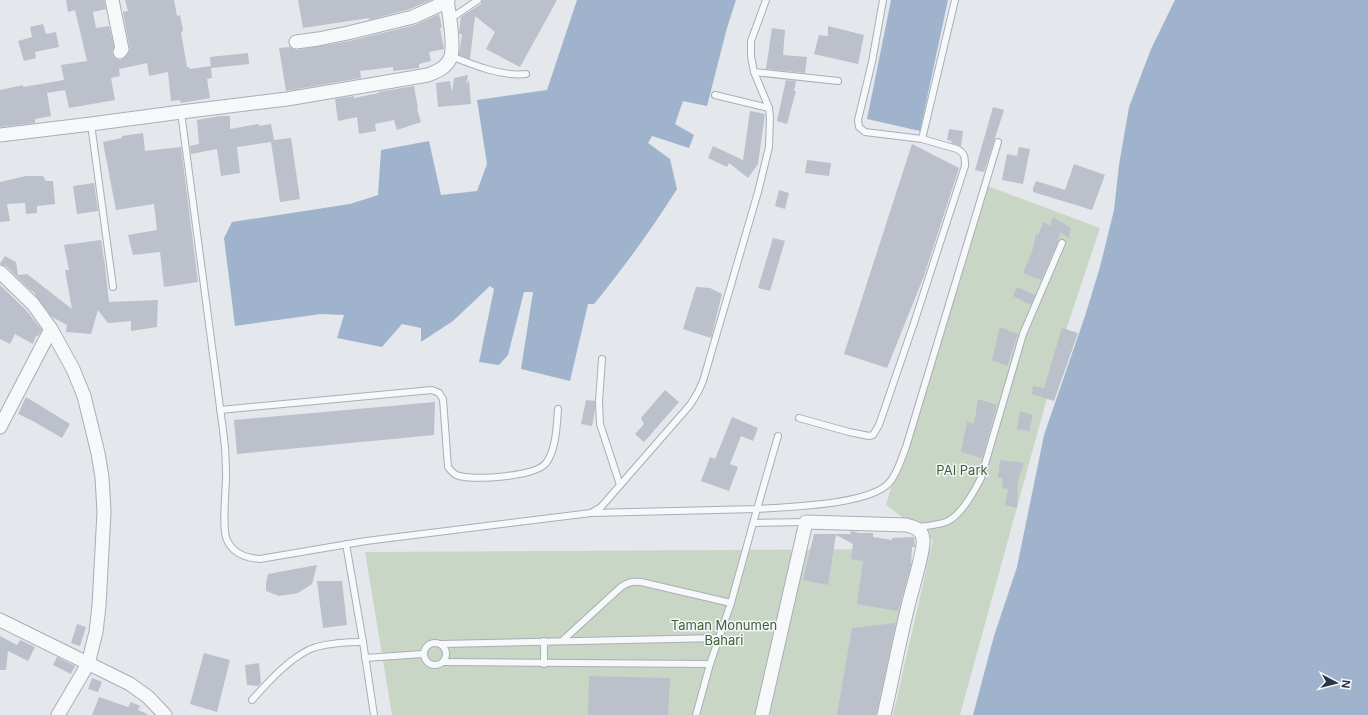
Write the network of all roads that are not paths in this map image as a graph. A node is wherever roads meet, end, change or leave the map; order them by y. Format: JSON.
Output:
{"nodes":[{"id":1,"x":112,"y":0,"type":"edge"},
{"id":2,"x":478,"y":0,"type":"edge"},
{"id":3,"x":766,"y":0,"type":"edge"},
{"id":4,"x":883,"y":0,"type":"edge"},
{"id":5,"x":955,"y":0,"type":"edge"},
{"id":6,"x":448,"y":1,"type":"edge"},
{"id":7,"x":450,"y":19,"type":"junction"},
{"id":8,"x":296,"y":42,"type":"dead end"},
{"id":9,"x":120,"y":52,"type":"dead end"},
{"id":10,"x":451,"y":56,"type":"junction"},
{"id":11,"x":754,"y":72,"type":"junction"},
{"id":12,"x":526,"y":74,"type":"dead end"},
{"id":13,"x":838,"y":81,"type":"dead end"},
{"id":14,"x":715,"y":95,"type":"dead end"},
{"id":15,"x":769,"y":108,"type":"junction"},
{"id":16,"x":181,"y":112,"type":"junction"},
{"id":17,"x":91,"y":124,"type":"junction"},
{"id":18,"x":0,"y":135,"type":"edge"},
{"id":19,"x":922,"y":140,"type":"junction"},
{"id":20,"x":998,"y":142,"type":"dead end"},
{"id":21,"x":1062,"y":243,"type":"dead end"},
{"id":22,"x":0,"y":272,"type":"edge"},
{"id":23,"x":112,"y":287,"type":"dead end"},
{"id":24,"x":51,"y":328,"type":"junction"},
{"id":25,"x":602,"y":359,"type":"dead end"},
{"id":26,"x":558,"y":409,"type":"dead end"},
{"id":27,"x":220,"y":410,"type":"junction"},
{"id":28,"x":799,"y":418,"type":"dead end"},
{"id":29,"x":0,"y":427,"type":"edge"},
{"id":30,"x":778,"y":436,"type":"dead end"},
{"id":31,"x":620,"y":485,"type":"junction"},
{"id":32,"x":757,"y":509,"type":"junction"},
{"id":33,"x":591,"y":513,"type":"junction"},
{"id":34,"x":806,"y":522,"type":"junction"},
{"id":35,"x":754,"y":523,"type":"junction"},
{"id":36,"x":916,"y":527,"type":"junction"},
{"id":37,"x":346,"y":544,"type":"junction"},
{"id":38,"x":731,"y":602,"type":"junction"},
{"id":39,"x":0,"y":620,"type":"edge"},
{"id":40,"x":720,"y":638,"type":"junction"},
{"id":41,"x":544,"y":641,"type":"junction"},
{"id":42,"x":562,"y":641,"type":"junction"},
{"id":43,"x":363,"y":642,"type":"junction"},
{"id":44,"x":440,"y":644,"type":"junction"},
{"id":45,"x":423,"y":654,"type":"junction"},
{"id":46,"x":365,"y":658,"type":"junction"},
{"id":47,"x":443,"y":662,"type":"junction"},
{"id":48,"x":88,"y":664,"type":"junction"},
{"id":49,"x":544,"y":664,"type":"junction"},
{"id":50,"x":710,"y":664,"type":"junction"},
{"id":51,"x":252,"y":700,"type":"dead end"},
{"id":52,"x":58,"y":715,"type":"edge"},
{"id":53,"x":165,"y":715,"type":"edge"},
{"id":54,"x":374,"y":715,"type":"edge"},
{"id":55,"x":696,"y":715,"type":"edge"},
{"id":56,"x":762,"y":715,"type":"edge"},
{"id":57,"x":884,"y":715,"type":"edge"}],
"edges":[{"from":1,"to":9,"type":"street"},
{"from":2,"to":7,"type":"lane"},
{"from":3,"to":11,"type":"lane"},
{"from":4,"to":19,"type":"lane"},
{"from":5,"to":19,"type":"lane"},
{"from":6,"to":7,"type":"street"},
{"from":6,"to":8,"type":"street"},
{"from":7,"to":10,"type":"street"},
{"from":10,"to":12,"type":"lane"},
{"from":10,"to":16,"type":"street"},
{"from":11,"to":13,"type":"lane"},
{"from":11,"to":15,"type":"lane"},
{"from":14,"to":15,"type":"lane"},
{"from":15,"to":31,"type":"lane"},
{"from":16,"to":17,"type":"street"},
{"from":16,"to":27,"type":"lane"},
{"from":17,"to":18,"type":"street"},
{"from":17,"to":23,"type":"lane"},
{"from":19,"to":28,"type":"lane"},
{"from":20,"to":32,"type":"lane"},
{"from":21,"to":36,"type":"lane"},
{"from":22,"to":24,"type":"street"},
{"from":24,"to":29,"type":"street"},
{"from":24,"to":48,"type":"street"},
{"from":25,"to":31,"type":"lane"},
{"from":26,"to":27,"type":"lane"},
{"from":27,"to":37,"type":"lane"},
{"from":30,"to":32,"type":"lane"},
{"from":31,"to":33,"type":"lane"},
{"from":32,"to":33,"type":"lane"},
{"from":32,"to":35,"type":"lane"},
{"from":33,"to":37,"type":"lane"},
{"from":34,"to":35,"type":"lane"},
{"from":34,"to":36,"type":"street"},
{"from":34,"to":56,"type":"street"},
{"from":35,"to":38,"type":"lane"},
{"from":36,"to":57,"type":"street"},
{"from":37,"to":43,"type":"lane"},
{"from":38,"to":40,"type":"lane"},
{"from":38,"to":42,"type":"lane"},
{"from":39,"to":48,"type":"street"},
{"from":40,"to":42,"type":"lane"},
{"from":40,"to":50,"type":"lane"},
{"from":41,"to":42,"type":"lane"},
{"from":41,"to":44,"type":"lane"},
{"from":41,"to":49,"type":"lane"},
{"from":43,"to":46,"type":"lane"},
{"from":43,"to":51,"type":"lane"},
{"from":44,"to":45,"type":"lane"},
{"from":44,"to":47,"type":"lane"},
{"from":45,"to":46,"type":"lane"},
{"from":45,"to":47,"type":"lane"},
{"from":46,"to":54,"type":"lane"},
{"from":47,"to":49,"type":"lane"},
{"from":48,"to":52,"type":"street"},
{"from":48,"to":53,"type":"street"},
{"from":49,"to":50,"type":"lane"},
{"from":50,"to":55,"type":"lane"}]}
